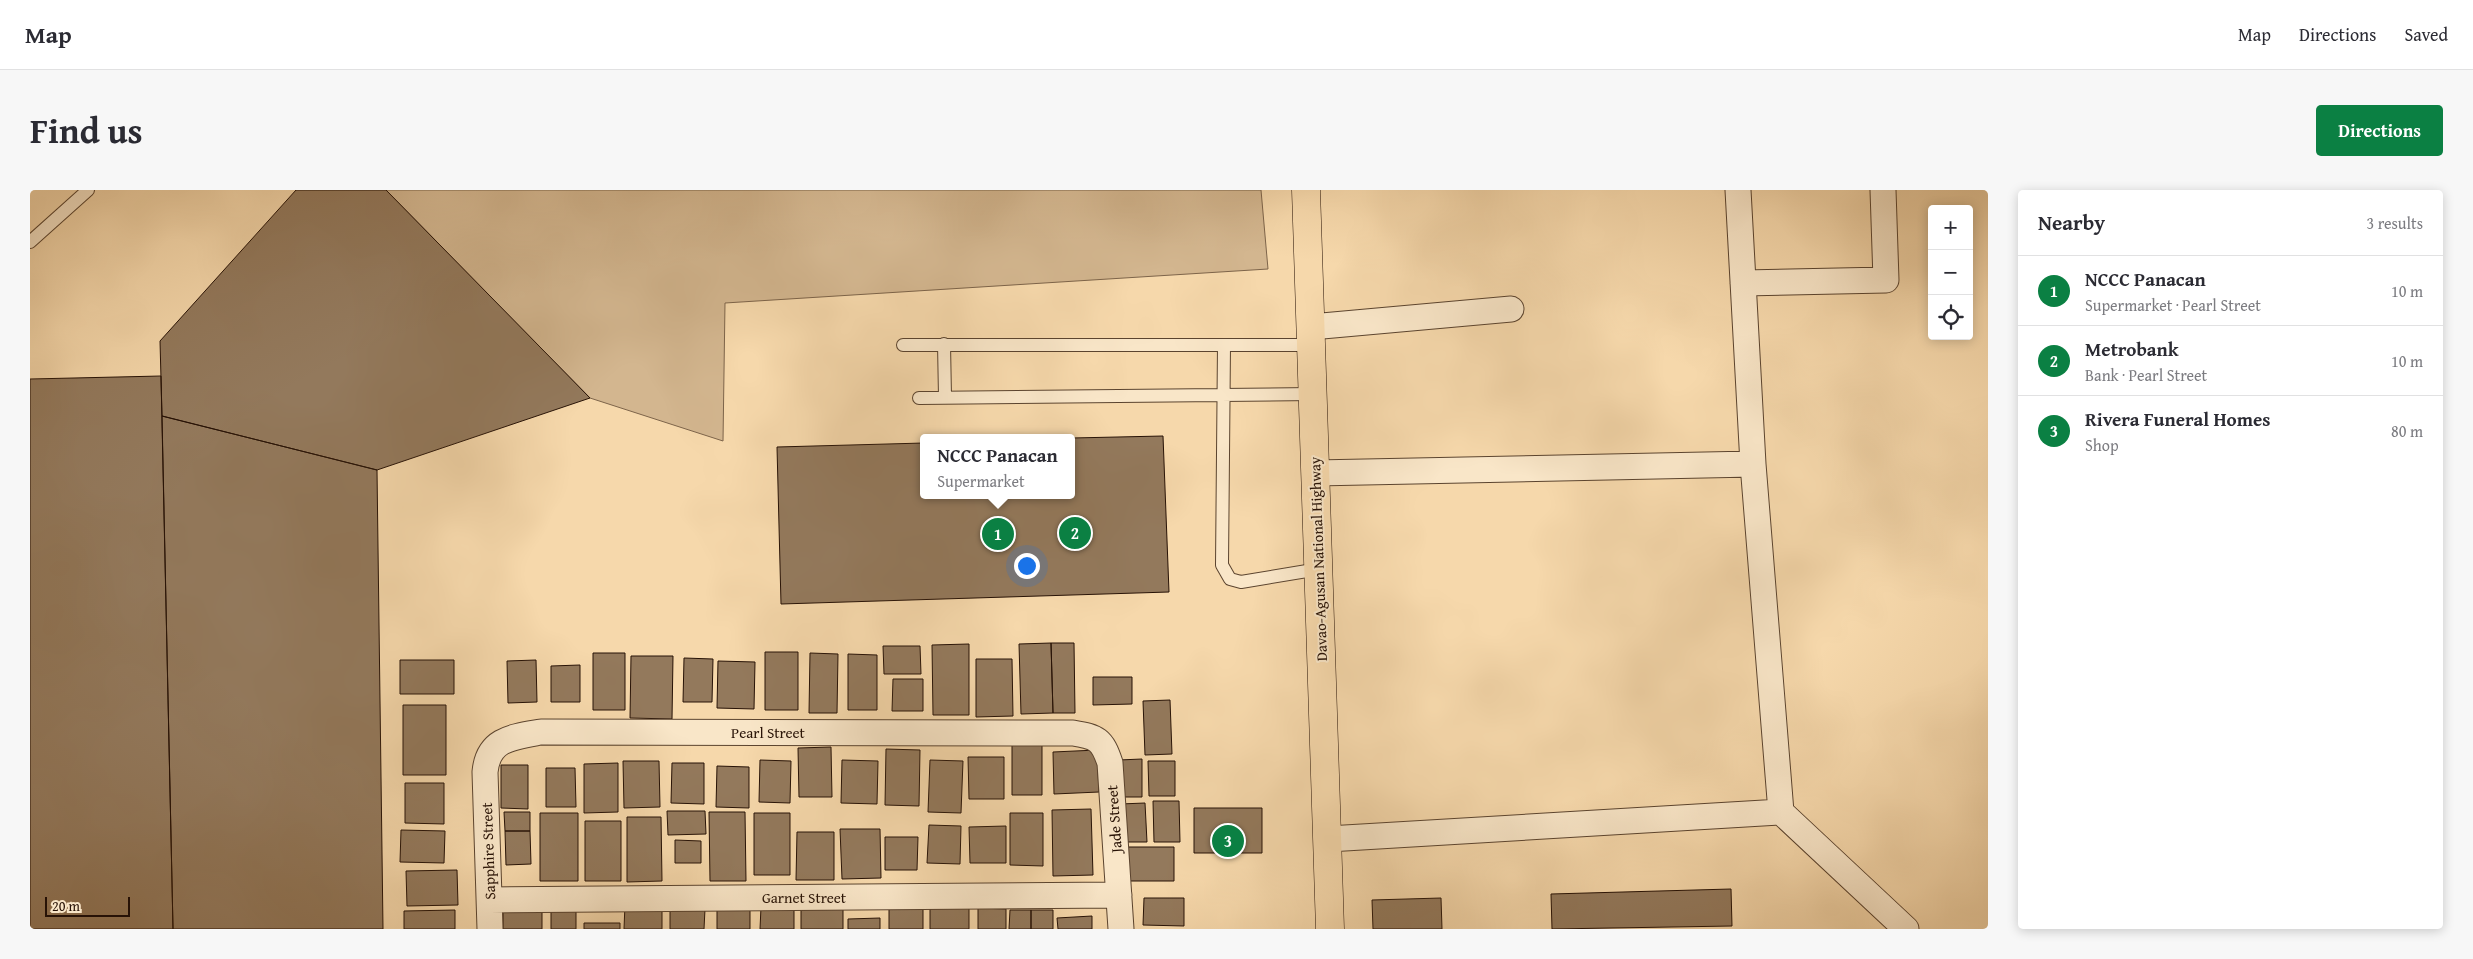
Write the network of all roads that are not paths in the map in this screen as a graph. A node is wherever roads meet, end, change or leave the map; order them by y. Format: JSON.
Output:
{"nodes":[{"id":1,"x":88,"y":190,"type":"edge"},
{"id":2,"x":1306,"y":190,"type":"edge"},
{"id":3,"x":1738,"y":190,"type":"edge"},
{"id":4,"x":1883,"y":190,"type":"edge"},
{"id":5,"x":30,"y":242,"type":"edge"},
{"id":6,"x":1743,"y":284,"type":"junction"},
{"id":7,"x":1511,"y":308,"type":"dead end"},
{"id":8,"x":1311,"y":336,"type":"junction"},
{"id":9,"x":944,"y":344,"type":"junction"},
{"id":10,"x":903,"y":345,"type":"dead end"},
{"id":11,"x":1224,"y":345,"type":"junction"},
{"id":12,"x":1313,"y":394,"type":"junction"},
{"id":13,"x":945,"y":397,"type":"junction"},
{"id":14,"x":1225,"y":397,"type":"junction"},
{"id":15,"x":920,"y":398,"type":"dead end"},
{"id":16,"x":1753,"y":464,"type":"junction"},
{"id":17,"x":1315,"y":473,"type":"junction"},
{"id":18,"x":1319,"y":569,"type":"junction"},
{"id":19,"x":1073,"y":733,"type":"joint"},
{"id":20,"x":485,"y":772,"type":"joint"},
{"id":21,"x":1781,"y":812,"type":"junction"},
{"id":22,"x":1328,"y":839,"type":"junction"},
{"id":23,"x":1119,"y":895,"type":"junction"},
{"id":24,"x":490,"y":900,"type":"junction"},
{"id":25,"x":490,"y":929,"type":"edge"},
{"id":26,"x":1121,"y":929,"type":"edge"},
{"id":27,"x":1330,"y":929,"type":"edge"},
{"id":28,"x":1906,"y":929,"type":"edge"}],
"edges":[{"from":1,"to":5,"type":"lane"},
{"from":2,"to":8,"type":"main road","name":"Davao-Agusan National Highway"},
{"from":3,"to":6,"type":"street"},
{"from":4,"to":6,"type":"street"},
{"from":6,"to":16,"type":"street"},
{"from":7,"to":8,"type":"street"},
{"from":8,"to":11,"type":"lane"},
{"from":8,"to":12,"type":"main road","name":"Davao-Agusan National Highway"},
{"from":9,"to":10,"type":"lane"},
{"from":9,"to":11,"type":"lane"},
{"from":9,"to":13,"type":"lane"},
{"from":11,"to":14,"type":"lane"},
{"from":12,"to":14,"type":"lane"},
{"from":12,"to":17,"type":"main road","name":"Davao-Agusan National Highway"},
{"from":13,"to":14,"type":"lane"},
{"from":13,"to":15,"type":"lane"},
{"from":14,"to":18,"type":"lane"},
{"from":16,"to":17,"type":"street"},
{"from":16,"to":21,"type":"street"},
{"from":17,"to":18,"type":"main road","name":"Davao-Agusan National Highway"},
{"from":18,"to":22,"type":"main road","name":"Davao-Agusan National Highway"},
{"from":19,"to":20,"type":"street","name":"Pearl Street"},
{"from":19,"to":23,"type":"street","name":"Jade Street"},
{"from":20,"to":24,"type":"street","name":"Sapphire Street"},
{"from":21,"to":22,"type":"street"},
{"from":21,"to":28,"type":"street"},
{"from":22,"to":27,"type":"main road","name":"Davao-Agusan National Highway"},
{"from":23,"to":24,"type":"street","name":"Garnet Street"},
{"from":23,"to":26,"type":"street","name":"Jade Street"},
{"from":24,"to":25,"type":"street","name":"Sapphire Street"}]}
